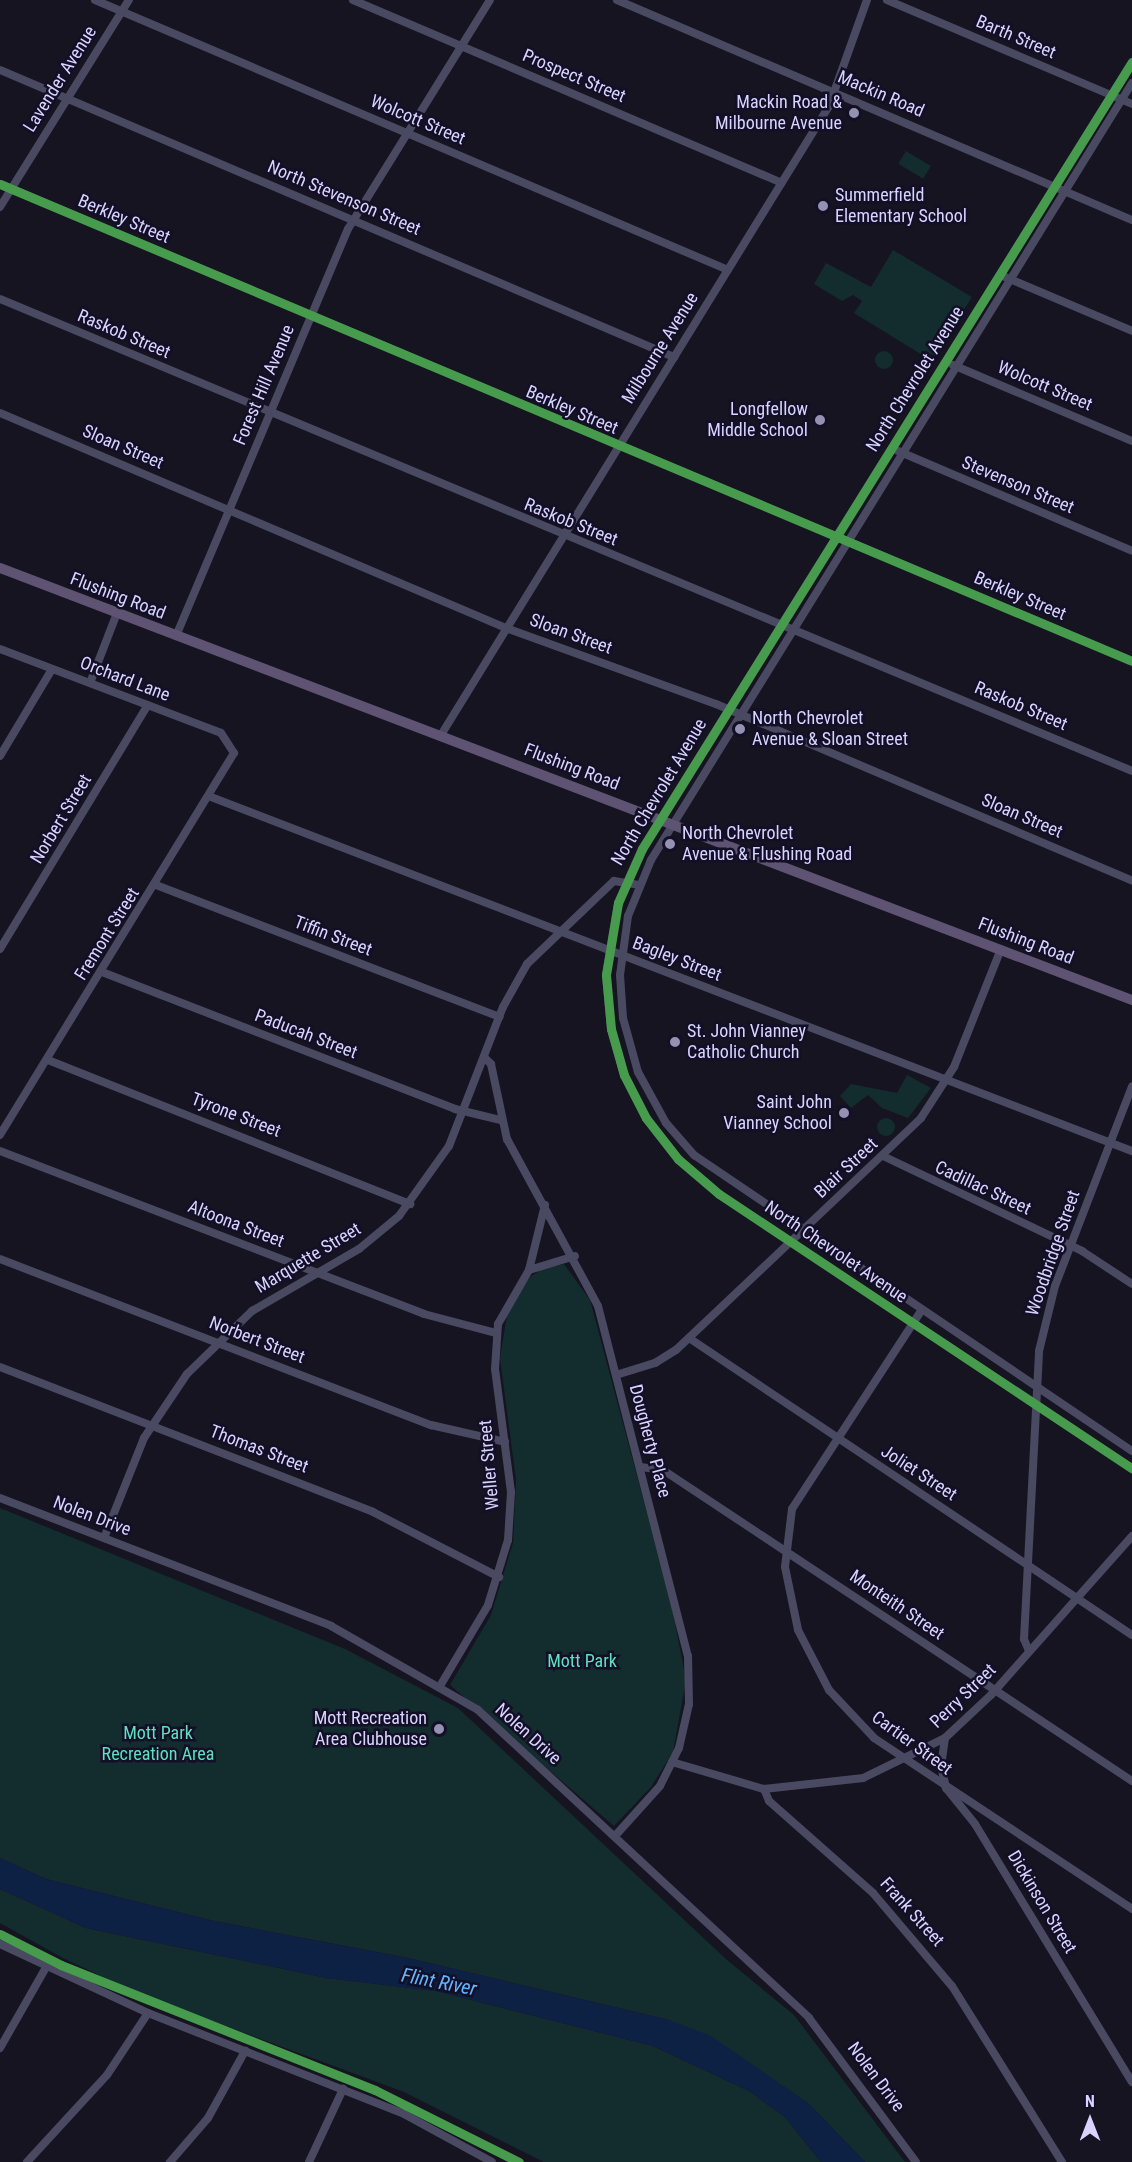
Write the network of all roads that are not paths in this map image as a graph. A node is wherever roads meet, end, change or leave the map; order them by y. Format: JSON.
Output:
{"nodes":[{"id":1,"x":95,"y":0,"type":"edge"},
{"id":2,"x":129,"y":0,"type":"edge"},
{"id":3,"x":353,"y":0,"type":"edge"},
{"id":4,"x":490,"y":0,"type":"edge"},
{"id":5,"x":617,"y":0,"type":"edge"},
{"id":6,"x":867,"y":0,"type":"edge"},
{"id":7,"x":887,"y":0,"type":"edge"},
{"id":8,"x":122,"y":11,"type":"junction"},
{"id":9,"x":462,"y":46,"type":"junction"},
{"id":10,"x":1132,"y":62,"type":"edge"},
{"id":11,"x":0,"y":70,"type":"edge"},
{"id":12,"x":1132,"y":83,"type":"edge"},
{"id":13,"x":836,"y":93,"type":"junction"},
{"id":14,"x":1111,"y":95,"type":"junction"},
{"id":15,"x":68,"y":99,"type":"junction"},
{"id":16,"x":1122,"y":100,"type":"junction"},
{"id":17,"x":1132,"y":104,"type":"edge"},
{"id":18,"x":408,"y":133,"type":"junction"},
{"id":19,"x":782,"y":183,"type":"junction"},
{"id":20,"x":0,"y":184,"type":"edge"},
{"id":21,"x":1053,"y":187,"type":"junction"},
{"id":22,"x":11,"y":189,"type":"junction"},
{"id":23,"x":1065,"y":192,"type":"junction"},
{"id":24,"x":0,"y":207,"type":"edge"},
{"id":25,"x":354,"y":220,"type":"junction"},
{"id":26,"x":1132,"y":220,"type":"edge"},
{"id":27,"x":728,"y":270,"type":"junction"},
{"id":28,"x":1000,"y":274,"type":"junction"},
{"id":29,"x":1011,"y":279,"type":"junction"},
{"id":30,"x":0,"y":299,"type":"edge"},
{"id":31,"x":311,"y":316,"type":"junction"},
{"id":32,"x":1132,"y":331,"type":"edge"},
{"id":33,"x":674,"y":357,"type":"junction"},
{"id":34,"x":946,"y":362,"type":"junction"},
{"id":35,"x":957,"y":366,"type":"junction"},
{"id":36,"x":0,"y":413,"type":"edge"},
{"id":37,"x":270,"y":414,"type":"junction"},
{"id":38,"x":1132,"y":441,"type":"edge"},
{"id":39,"x":618,"y":447,"type":"junction"},
{"id":40,"x":892,"y":448,"type":"junction"},
{"id":41,"x":903,"y":453,"type":"junction"},
{"id":42,"x":229,"y":510,"type":"junction"},
{"id":43,"x":837,"y":536,"type":"junction"},
{"id":44,"x":562,"y":538,"type":"junction"},
{"id":45,"x":848,"y":541,"type":"junction"},
{"id":46,"x":1132,"y":551,"type":"edge"},
{"id":47,"x":0,"y":568,"type":"edge"},
{"id":48,"x":117,"y":613,"type":"junction"},
{"id":49,"x":783,"y":623,"type":"junction"},
{"id":50,"x":506,"y":628,"type":"junction"},
{"id":51,"x":794,"y":628,"type":"junction"},
{"id":52,"x":176,"y":636,"type":"junction"},
{"id":53,"x":0,"y":649,"type":"edge"},
{"id":54,"x":1132,"y":661,"type":"edge"},
{"id":55,"x":52,"y":669,"type":"junction"},
{"id":56,"x":90,"y":683,"type":"junction"},
{"id":57,"x":148,"y":705,"type":"junction"},
{"id":58,"x":729,"y":710,"type":"junction"},
{"id":59,"x":741,"y":715,"type":"junction"},
{"id":60,"x":441,"y":735,"type":"junction"},
{"id":61,"x":233,"y":746,"type":"joint"},
{"id":62,"x":0,"y":756,"type":"edge"},
{"id":63,"x":1132,"y":771,"type":"edge"},
{"id":64,"x":211,"y":797,"type":"junction"},
{"id":65,"x":660,"y":818,"type":"junction"},
{"id":66,"x":674,"y":823,"type":"junction"},
{"id":67,"x":626,"y":880,"type":"junction"},
{"id":68,"x":1132,"y":881,"type":"edge"},
{"id":69,"x":156,"y":885,"type":"junction"},
{"id":70,"x":639,"y":885,"type":"junction"},
{"id":71,"x":556,"y":931,"type":"junction"},
{"id":72,"x":0,"y":949,"type":"edge"},
{"id":73,"x":1001,"y":949,"type":"junction"},
{"id":74,"x":608,"y":950,"type":"junction"},
{"id":75,"x":621,"y":955,"type":"junction"},
{"id":76,"x":102,"y":972,"type":"junction"},
{"id":77,"x":1132,"y":1000,"type":"edge"},
{"id":78,"x":499,"y":1017,"type":"junction"},
{"id":79,"x":484,"y":1057,"type":"junction"},
{"id":80,"x":48,"y":1060,"type":"junction"},
{"id":81,"x":947,"y":1081,"type":"junction"},
{"id":82,"x":1132,"y":1086,"type":"edge"},
{"id":83,"x":463,"y":1111,"type":"junction"},
{"id":84,"x":500,"y":1120,"type":"junction"},
{"id":85,"x":666,"y":1123,"type":"junction"},
{"id":86,"x":655,"y":1131,"type":"junction"},
{"id":87,"x":0,"y":1135,"type":"edge"},
{"id":88,"x":1110,"y":1143,"type":"junction"},
{"id":89,"x":0,"y":1150,"type":"edge"},
{"id":90,"x":1132,"y":1151,"type":"edge"},
{"id":91,"x":882,"y":1156,"type":"junction"},
{"id":92,"x":410,"y":1204,"type":"junction"},
{"id":93,"x":545,"y":1205,"type":"junction"},
{"id":94,"x":802,"y":1232,"type":"junction"},
{"id":95,"x":792,"y":1242,"type":"junction"},
{"id":96,"x":1070,"y":1246,"type":"junction"},
{"id":97,"x":575,"y":1256,"type":"junction"},
{"id":98,"x":0,"y":1259,"type":"edge"},
{"id":99,"x":529,"y":1270,"type":"junction"},
{"id":100,"x":317,"y":1273,"type":"junction"},
{"id":101,"x":1132,"y":1284,"type":"edge"},
{"id":102,"x":921,"y":1311,"type":"junction"},
{"id":103,"x":913,"y":1323,"type":"junction"},
{"id":104,"x":496,"y":1333,"type":"junction"},
{"id":105,"x":689,"y":1338,"type":"junction"},
{"id":106,"x":216,"y":1342,"type":"junction"},
{"id":107,"x":0,"y":1367,"type":"edge"},
{"id":108,"x":616,"y":1375,"type":"junction"},
{"id":109,"x":1035,"y":1386,"type":"junction"},
{"id":110,"x":1034,"y":1403,"type":"junction"},
{"id":111,"x":151,"y":1426,"type":"junction"},
{"id":112,"x":837,"y":1439,"type":"junction"},
{"id":113,"x":505,"y":1442,"type":"junction"},
{"id":114,"x":1132,"y":1451,"type":"edge"},
{"id":115,"x":640,"y":1467,"type":"junction"},
{"id":116,"x":1132,"y":1468,"type":"edge"},
{"id":117,"x":0,"y":1498,"type":"edge"},
{"id":118,"x":1132,"y":1536,"type":"edge"},
{"id":119,"x":104,"y":1538,"type":"junction"},
{"id":120,"x":784,"y":1550,"type":"junction"},
{"id":121,"x":1029,"y":1566,"type":"junction"},
{"id":122,"x":500,"y":1577,"type":"junction"},
{"id":123,"x":1077,"y":1598,"type":"junction"},
{"id":124,"x":1132,"y":1635,"type":"edge"},
{"id":125,"x":1029,"y":1651,"type":"junction"},
{"id":126,"x":440,"y":1686,"type":"junction"},
{"id":127,"x":995,"y":1690,"type":"junction"},
{"id":128,"x":945,"y":1738,"type":"junction"},
{"id":129,"x":906,"y":1761,"type":"junction"},
{"id":130,"x":672,"y":1762,"type":"junction"},
{"id":131,"x":1132,"y":1781,"type":"edge"},
{"id":132,"x":946,"y":1788,"type":"junction"},
{"id":133,"x":764,"y":1789,"type":"junction"},
{"id":134,"x":615,"y":1836,"type":"junction"},
{"id":135,"x":1132,"y":1909,"type":"edge"},
{"id":136,"x":0,"y":1944,"type":"edge"},
{"id":137,"x":45,"y":1969,"type":"junction"},
{"id":138,"x":148,"y":2013,"type":"junction"},
{"id":139,"x":0,"y":2048,"type":"edge"},
{"id":140,"x":244,"y":2051,"type":"junction"},
{"id":141,"x":1132,"y":2082,"type":"edge"},
{"id":142,"x":343,"y":2089,"type":"junction"},
{"id":143,"x":27,"y":2162,"type":"edge"},
{"id":144,"x":170,"y":2162,"type":"edge"},
{"id":145,"x":309,"y":2162,"type":"edge"},
{"id":146,"x":492,"y":2162,"type":"edge"},
{"id":147,"x":916,"y":2162,"type":"edge"},
{"id":148,"x":1062,"y":2162,"type":"edge"}],
"edges":[{"from":1,"to":8,"type":"street","name":"Wolcott Street"},
{"from":2,"to":8,"type":"street","name":"Lavender Avenue"},
{"from":3,"to":9,"type":"street","name":"Prospect Street"},
{"from":4,"to":9,"type":"street","name":"Forest Hill Avenue"},
{"from":5,"to":13,"type":"street","name":"Mackin Road"},
{"from":6,"to":13,"type":"street","name":"Milbourne Avenue"},
{"from":7,"to":14,"type":"street","name":"Barth Street"},
{"from":8,"to":15,"type":"street","name":"Lavender Avenue"},
{"from":8,"to":18,"type":"street","name":"Wolcott Street"},
{"from":9,"to":18,"type":"street","name":"Forest Hill Avenue"},
{"from":9,"to":19,"type":"street","name":"Prospect Street"},
{"from":10,"to":14,"type":"street","name":"North Chevrolet Avenue"},
{"from":11,"to":15,"type":"street","name":"North Stevenson Street"},
{"from":12,"to":16,"type":"street","name":"North Chevrolet Avenue"},
{"from":13,"to":19,"type":"street","name":"Milbourne Avenue"},
{"from":13,"to":21,"type":"street","name":"Mackin Road"},
{"from":14,"to":16,"type":"street","name":"Barth Street"},
{"from":14,"to":21,"type":"street","name":"North Chevrolet Avenue"},
{"from":15,"to":22,"type":"street","name":"Lavender Avenue"},
{"from":15,"to":25,"type":"street","name":"North Stevenson Street"},
{"from":16,"to":17,"type":"street","name":"Barth Street"},
{"from":16,"to":23,"type":"street","name":"North Chevrolet Avenue"},
{"from":18,"to":25,"type":"street","name":"Forest Hill Avenue"},
{"from":18,"to":27,"type":"street","name":"Wolcott Street"},
{"from":19,"to":27,"type":"street","name":"Milbourne Avenue"},
{"from":20,"to":22,"type":"street","name":"Berkley Street"},
{"from":21,"to":23,"type":"street","name":"Mackin Road"},
{"from":21,"to":28,"type":"street","name":"North Chevrolet Avenue"},
{"from":22,"to":24,"type":"street","name":"Lavender Avenue"},
{"from":22,"to":31,"type":"street","name":"Berkley Street"},
{"from":23,"to":26,"type":"street","name":"Mackin Road"},
{"from":23,"to":29,"type":"street","name":"North Chevrolet Avenue"},
{"from":25,"to":31,"type":"street","name":"Forest Hill Avenue"},
{"from":25,"to":33,"type":"street","name":"North Stevenson Street"},
{"from":27,"to":33,"type":"street","name":"Milbourne Avenue"},
{"from":28,"to":29,"type":"street"},
{"from":28,"to":34,"type":"street","name":"North Chevrolet Avenue"},
{"from":29,"to":32,"type":"street"},
{"from":29,"to":35,"type":"street","name":"North Chevrolet Avenue"},
{"from":30,"to":37,"type":"street","name":"Raskob Street"},
{"from":31,"to":37,"type":"street","name":"Forest Hill Avenue"},
{"from":31,"to":39,"type":"street","name":"Berkley Street"},
{"from":33,"to":39,"type":"street","name":"Milbourne Avenue"},
{"from":34,"to":35,"type":"street","name":"Wolcott Street"},
{"from":34,"to":40,"type":"street","name":"North Chevrolet Avenue"},
{"from":35,"to":38,"type":"street","name":"Wolcott Street"},
{"from":35,"to":41,"type":"street","name":"North Chevrolet Avenue"},
{"from":36,"to":42,"type":"street","name":"Sloan Street"},
{"from":37,"to":42,"type":"street","name":"Forest Hill Avenue"},
{"from":37,"to":44,"type":"street","name":"Raskob Street"},
{"from":39,"to":43,"type":"street","name":"Berkley Street"},
{"from":39,"to":44,"type":"street","name":"Milbourne Avenue"},
{"from":40,"to":41,"type":"street","name":"Stevenson Street"},
{"from":40,"to":43,"type":"street","name":"North Chevrolet Avenue"},
{"from":41,"to":45,"type":"street","name":"North Chevrolet Avenue"},
{"from":41,"to":46,"type":"street","name":"Stevenson Street"},
{"from":42,"to":50,"type":"street","name":"Sloan Street"},
{"from":42,"to":52,"type":"street","name":"Forest Hill Avenue"},
{"from":43,"to":45,"type":"street","name":"Berkley Street"},
{"from":43,"to":49,"type":"street","name":"North Chevrolet Avenue"},
{"from":44,"to":49,"type":"street","name":"Raskob Street"},
{"from":44,"to":50,"type":"street","name":"Milbourne Avenue"},
{"from":45,"to":51,"type":"street","name":"North Chevrolet Avenue"},
{"from":45,"to":54,"type":"street","name":"Berkley Street"},
{"from":47,"to":48,"type":"main road","name":"Flushing Road"},
{"from":48,"to":52,"type":"main road","name":"Flushing Road"},
{"from":48,"to":56,"type":"street"},
{"from":49,"to":51,"type":"street","name":"Raskob Street"},
{"from":49,"to":58,"type":"street","name":"North Chevrolet Avenue"},
{"from":50,"to":58,"type":"street","name":"Sloan Street"},
{"from":50,"to":60,"type":"street","name":"Milbourne Avenue"},
{"from":51,"to":59,"type":"street","name":"North Chevrolet Avenue"},
{"from":51,"to":63,"type":"street","name":"Raskob Street"},
{"from":52,"to":60,"type":"main road","name":"Flushing Road"},
{"from":53,"to":55,"type":"street","name":"Orchard Lane"},
{"from":55,"to":56,"type":"street","name":"Orchard Lane"},
{"from":55,"to":62,"type":"street"},
{"from":56,"to":57,"type":"street","name":"Orchard Lane"},
{"from":57,"to":61,"type":"street","name":"Orchard Lane"},
{"from":57,"to":72,"type":"street","name":"Norbert Street"},
{"from":58,"to":59,"type":"street","name":"Sloan Street"},
{"from":58,"to":65,"type":"street","name":"North Chevrolet Avenue"},
{"from":59,"to":66,"type":"street","name":"North Chevrolet Avenue"},
{"from":59,"to":68,"type":"street","name":"Sloan Street"},
{"from":60,"to":65,"type":"main road","name":"Flushing Road"},
{"from":61,"to":64,"type":"street","name":"Fremont Street"},
{"from":64,"to":69,"type":"street","name":"Fremont Street"},
{"from":64,"to":71,"type":"street","name":"Bagley Street"},
{"from":65,"to":66,"type":"main road","name":"Flushing Road"},
{"from":65,"to":67,"type":"street","name":"North Chevrolet Avenue"},
{"from":66,"to":70,"type":"street","name":"North Chevrolet Avenue"},
{"from":66,"to":73,"type":"main road","name":"Flushing Road"},
{"from":67,"to":70,"type":"street"},
{"from":67,"to":71,"type":"street","name":"Marquette Street"},
{"from":67,"to":74,"type":"street","name":"North Chevrolet Avenue"},
{"from":69,"to":76,"type":"street","name":"Fremont Street"},
{"from":69,"to":78,"type":"street","name":"Tiffin Street"},
{"from":70,"to":75,"type":"street","name":"North Chevrolet Avenue"},
{"from":71,"to":74,"type":"street","name":"Bagley Street"},
{"from":71,"to":78,"type":"street","name":"Marquette Street"},
{"from":73,"to":77,"type":"main road","name":"Flushing Road"},
{"from":73,"to":81,"type":"street","name":"Blair Street"},
{"from":74,"to":75,"type":"street","name":"Bagley Street"},
{"from":74,"to":86,"type":"street","name":"North Chevrolet Avenue"},
{"from":75,"to":81,"type":"street","name":"Bagley Street"},
{"from":75,"to":85,"type":"street","name":"North Chevrolet Avenue"},
{"from":76,"to":80,"type":"street","name":"Fremont Street"},
{"from":76,"to":83,"type":"street","name":"Paducah Street"},
{"from":78,"to":79,"type":"street","name":"Marquette Street"},
{"from":79,"to":83,"type":"street","name":"Marquette Street"},
{"from":79,"to":84,"type":"street","name":"Dougherty Place"},
{"from":80,"to":87,"type":"street","name":"Fremont Street"},
{"from":80,"to":92,"type":"street","name":"Tyrone Street"},
{"from":81,"to":88,"type":"street","name":"Bagley Street"},
{"from":81,"to":91,"type":"street","name":"Blair Street"},
{"from":82,"to":88,"type":"street","name":"Woodbridge Street"},
{"from":83,"to":84,"type":"street","name":"Paducah Street"},
{"from":83,"to":92,"type":"street","name":"Marquette Street"},
{"from":84,"to":93,"type":"street","name":"Dougherty Place"},
{"from":85,"to":86,"type":"street"},
{"from":85,"to":94,"type":"street","name":"North Chevrolet Avenue"},
{"from":86,"to":95,"type":"street","name":"North Chevrolet Avenue"},
{"from":88,"to":90,"type":"street","name":"Bagley Street"},
{"from":88,"to":96,"type":"street","name":"Woodbridge Street"},
{"from":89,"to":100,"type":"street","name":"Altoona Street"},
{"from":91,"to":94,"type":"street","name":"Blair Street"},
{"from":91,"to":96,"type":"street","name":"Cadillac Street"},
{"from":92,"to":100,"type":"street","name":"Marquette Street"},
{"from":93,"to":97,"type":"street","name":"Dougherty Place"},
{"from":93,"to":99,"type":"street","name":"Weller Street"},
{"from":94,"to":95,"type":"street","name":"Blair Street"},
{"from":94,"to":102,"type":"street","name":"North Chevrolet Avenue"},
{"from":95,"to":103,"type":"street","name":"North Chevrolet Avenue"},
{"from":95,"to":105,"type":"street","name":"Blair Street"},
{"from":96,"to":101,"type":"street","name":"Cadillac Street"},
{"from":96,"to":109,"type":"street","name":"Woodbridge Street"},
{"from":97,"to":99,"type":"street"},
{"from":97,"to":108,"type":"street","name":"Dougherty Place"},
{"from":98,"to":106,"type":"street","name":"Norbert Street"},
{"from":99,"to":104,"type":"street","name":"Weller Street"},
{"from":100,"to":104,"type":"street","name":"Altoona Street"},
{"from":100,"to":106,"type":"street","name":"Marquette Street"},
{"from":102,"to":103,"type":"street","name":"Cartier Street"},
{"from":102,"to":109,"type":"street","name":"North Chevrolet Avenue"},
{"from":103,"to":110,"type":"street","name":"North Chevrolet Avenue"},
{"from":103,"to":112,"type":"street","name":"Cartier Street"},
{"from":104,"to":113,"type":"street","name":"Weller Street"},
{"from":105,"to":108,"type":"street","name":"Blair Street"},
{"from":105,"to":112,"type":"street","name":"Joliet Street"},
{"from":106,"to":111,"type":"street","name":"Marquette Street"},
{"from":106,"to":113,"type":"street","name":"Norbert Street"},
{"from":107,"to":111,"type":"street","name":"Thomas Street"},
{"from":108,"to":115,"type":"street","name":"Dougherty Place"},
{"from":109,"to":110,"type":"street","name":"Woodbridge Street"},
{"from":109,"to":114,"type":"street","name":"North Chevrolet Avenue"},
{"from":110,"to":116,"type":"street","name":"North Chevrolet Avenue"},
{"from":110,"to":121,"type":"street","name":"Woodbridge Street"},
{"from":111,"to":119,"type":"street","name":"Marquette Street"},
{"from":111,"to":122,"type":"street","name":"Thomas Street"},
{"from":112,"to":120,"type":"street","name":"Cartier Street"},
{"from":112,"to":121,"type":"street","name":"Joliet Street"},
{"from":113,"to":122,"type":"street","name":"Weller Street"},
{"from":115,"to":120,"type":"street","name":"Monteith Street"},
{"from":115,"to":130,"type":"street","name":"Dougherty Place"},
{"from":117,"to":119,"type":"street","name":"Nolen Drive"},
{"from":118,"to":123,"type":"street","name":"Perry Street"},
{"from":119,"to":126,"type":"street","name":"Nolen Drive"},
{"from":120,"to":127,"type":"street","name":"Monteith Street"},
{"from":120,"to":129,"type":"street","name":"Cartier Street"},
{"from":121,"to":123,"type":"street","name":"Joliet Street"},
{"from":121,"to":125,"type":"street","name":"Woodbridge Street"},
{"from":122,"to":126,"type":"street","name":"Weller Street"},
{"from":123,"to":124,"type":"street","name":"Joliet Street"},
{"from":123,"to":125,"type":"street","name":"Perry Street"},
{"from":125,"to":127,"type":"street","name":"Perry Street"},
{"from":126,"to":134,"type":"street","name":"Nolen Drive"},
{"from":127,"to":128,"type":"street","name":"Perry Street"},
{"from":127,"to":131,"type":"street","name":"Monteith Street"},
{"from":128,"to":129,"type":"street","name":"Perry Street"},
{"from":128,"to":132,"type":"street","name":"Dickinson Street"},
{"from":129,"to":132,"type":"street","name":"Cartier Street"},
{"from":129,"to":133,"type":"street","name":"Perry Street"},
{"from":130,"to":133,"type":"street"},
{"from":130,"to":134,"type":"street","name":"Dougherty Place"},
{"from":132,"to":135,"type":"street","name":"Cartier Street"},
{"from":132,"to":141,"type":"street","name":"Dickinson Street"},
{"from":133,"to":148,"type":"street","name":"Frank Street"},
{"from":134,"to":147,"type":"street","name":"Nolen Drive"},
{"from":136,"to":137,"type":"street"},
{"from":137,"to":138,"type":"street"},
{"from":137,"to":139,"type":"street"},
{"from":138,"to":140,"type":"street"},
{"from":138,"to":143,"type":"street"},
{"from":140,"to":142,"type":"street"},
{"from":140,"to":144,"type":"street"},
{"from":142,"to":145,"type":"street"},
{"from":142,"to":146,"type":"street"}]}
